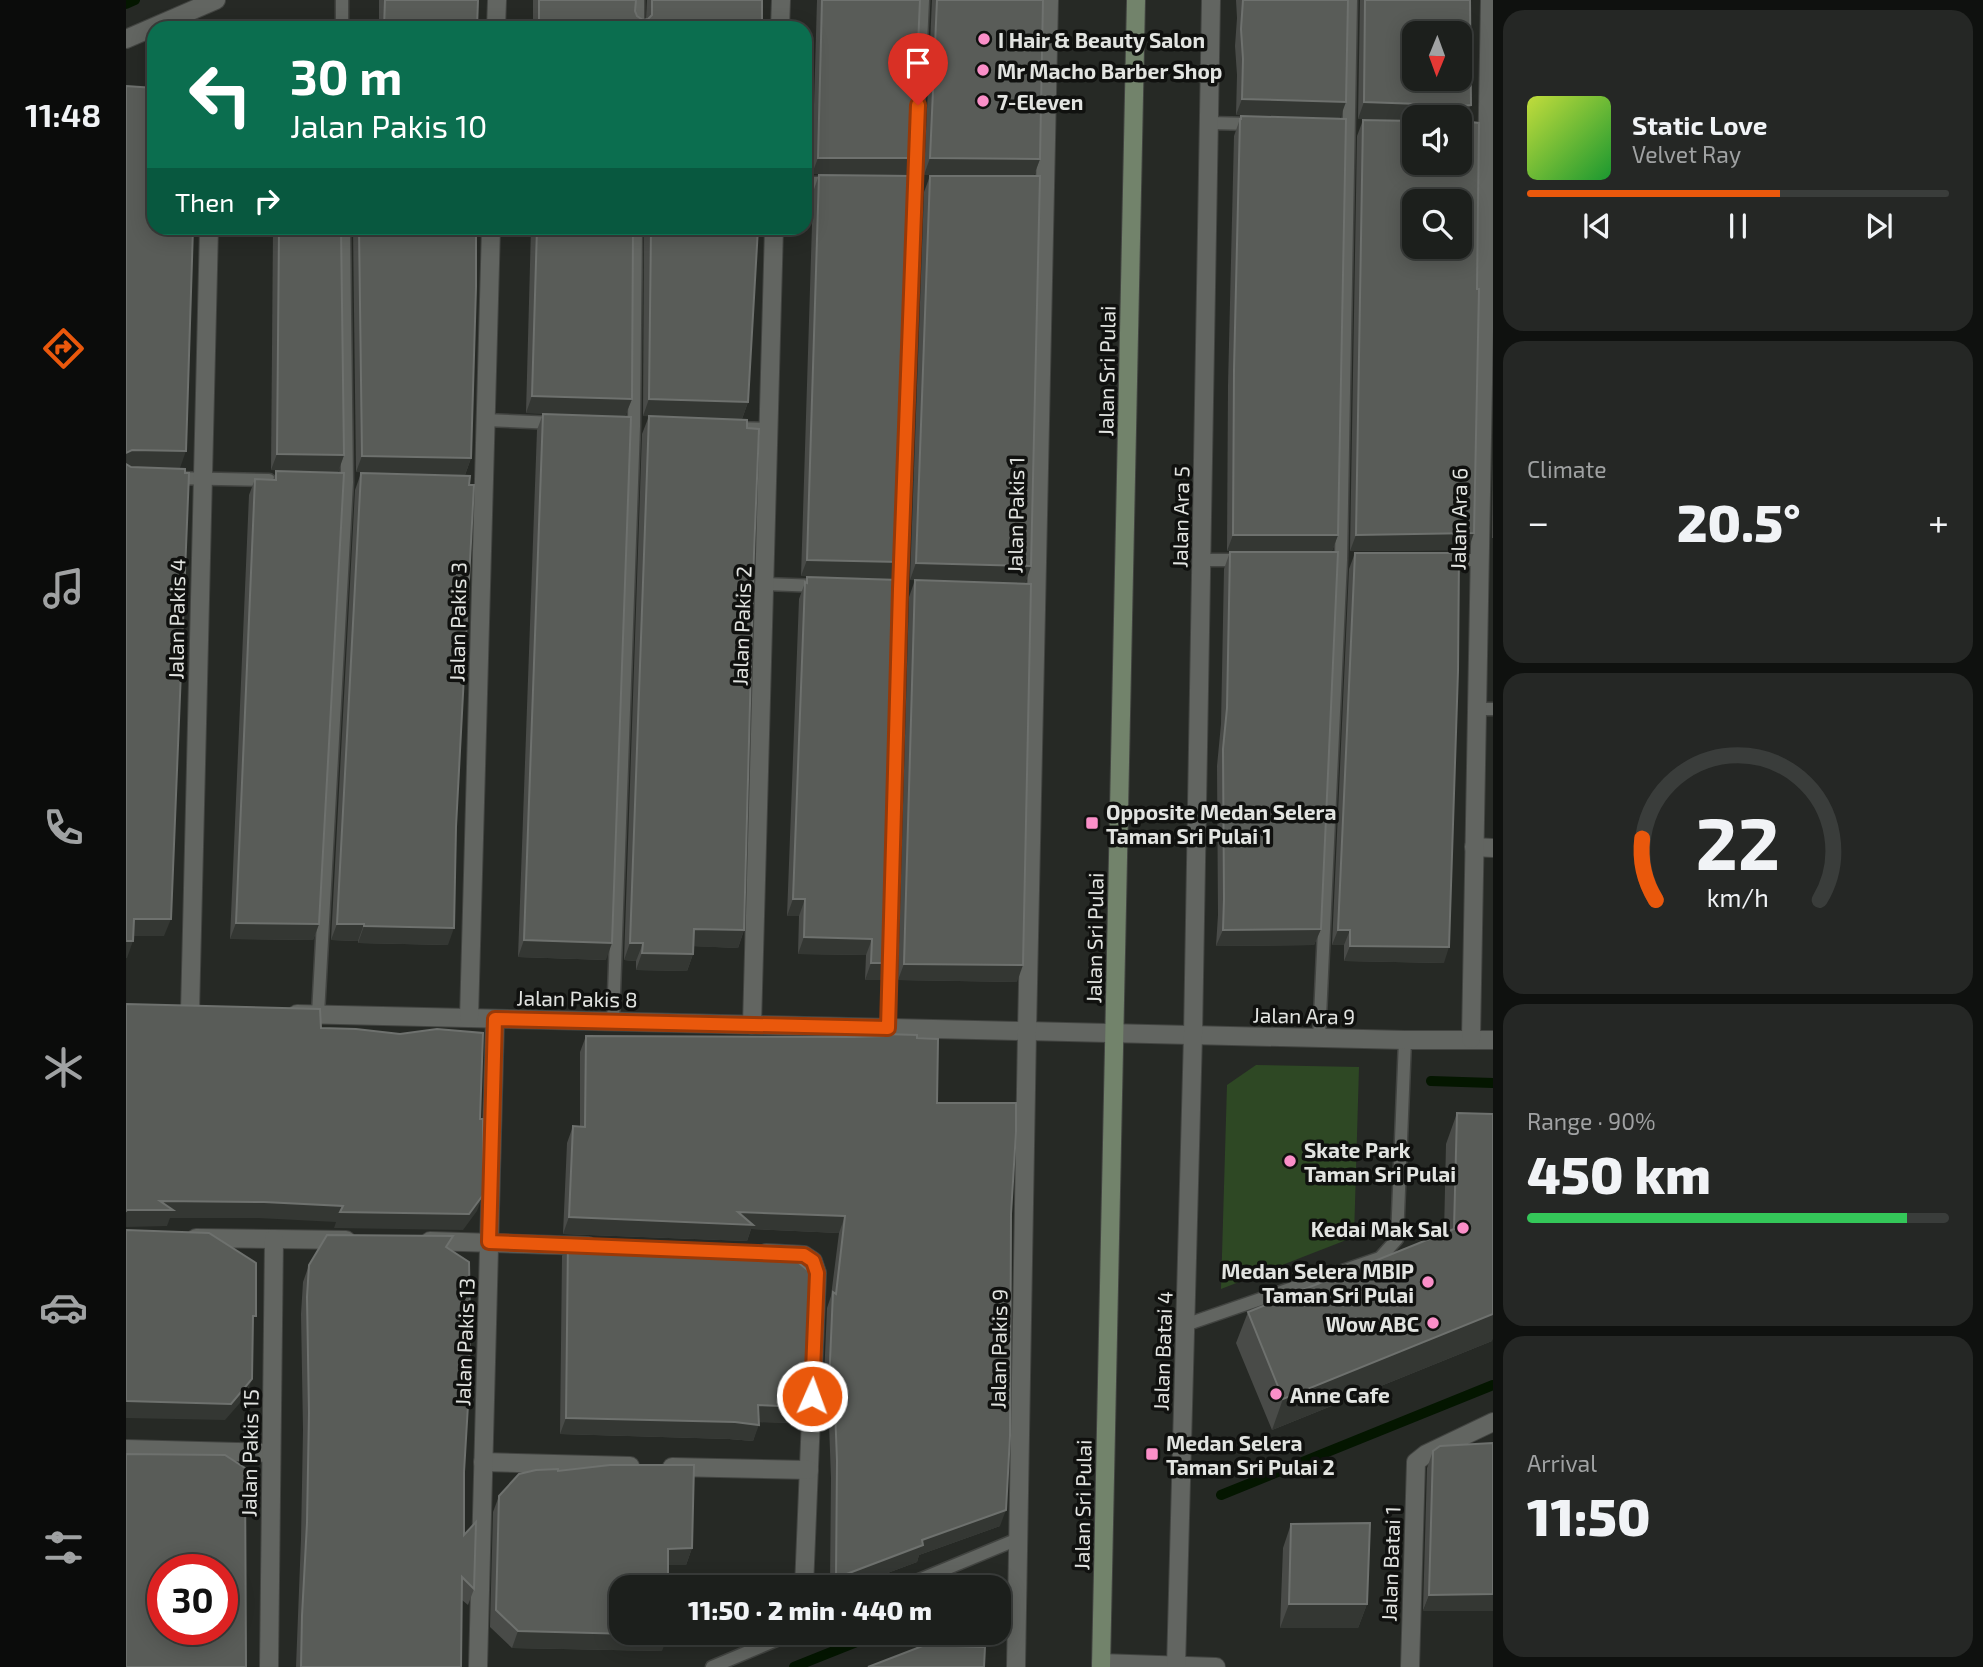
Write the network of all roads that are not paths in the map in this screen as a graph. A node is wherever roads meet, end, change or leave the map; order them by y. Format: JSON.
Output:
{"nodes":[{"id":1,"x":216,"y":0,"type":"edge"},
{"id":2,"x":342,"y":0,"type":"edge"},
{"id":3,"x":497,"y":0,"type":"edge"},
{"id":4,"x":638,"y":0,"type":"edge"},
{"id":5,"x":781,"y":0,"type":"edge"},
{"id":6,"x":923,"y":0,"type":"edge"},
{"id":7,"x":1049,"y":0,"type":"edge"},
{"id":8,"x":1136,"y":0,"type":"edge"},
{"id":9,"x":1211,"y":0,"type":"edge"},
{"id":10,"x":1351,"y":0,"type":"edge"},
{"id":11,"x":1491,"y":2,"type":"edge"},
{"id":12,"x":185,"y":21,"type":"edge"},
{"id":13,"x":342,"y":21,"type":"edge"},
{"id":14,"x":496,"y":21,"type":"edge"},
{"id":15,"x":638,"y":21,"type":"edge"},
{"id":16,"x":780,"y":21,"type":"edge"},
{"id":17,"x":147,"y":33,"type":"edge"},
{"id":18,"x":126,"y":39,"type":"edge"},
{"id":19,"x":1209,"y":123,"type":"junction"},
{"id":20,"x":1265,"y":125,"type":"edge"},
{"id":21,"x":1334,"y":127,"type":"edge"},
{"id":22,"x":1355,"y":127,"type":"junction"},
{"id":23,"x":1485,"y":131,"type":"edge"},
{"id":24,"x":812,"y":183,"type":"edge"},
{"id":25,"x":846,"y":183,"type":"edge"},
{"id":26,"x":901,"y":184,"type":"edge"},
{"id":27,"x":921,"y":184,"type":"junction"},
{"id":28,"x":209,"y":235,"type":"edge"},
{"id":29,"x":344,"y":235,"type":"edge"},
{"id":30,"x":491,"y":235,"type":"edge"},
{"id":31,"x":636,"y":235,"type":"edge"},
{"id":32,"x":774,"y":235,"type":"edge"},
{"id":33,"x":1489,"y":288,"type":"edge"},
{"id":34,"x":485,"y":420,"type":"junction"},
{"id":35,"x":566,"y":423,"type":"edge"},
{"id":36,"x":715,"y":428,"type":"edge"},
{"id":37,"x":769,"y":429,"type":"junction"},
{"id":38,"x":1488,"y":431,"type":"edge"},
{"id":39,"x":164,"y":478,"type":"edge"},
{"id":40,"x":203,"y":479,"type":"junction"},
{"id":41,"x":281,"y":480,"type":"edge"},
{"id":42,"x":340,"y":482,"type":"junction"},
{"id":43,"x":361,"y":482,"type":"edge"},
{"id":44,"x":1202,"y":559,"type":"junction"},
{"id":45,"x":1257,"y":560,"type":"edge"},
{"id":46,"x":1327,"y":560,"type":"edge"},
{"id":47,"x":1340,"y":560,"type":"junction"},
{"id":48,"x":1354,"y":560,"type":"edge"},
{"id":49,"x":1424,"y":560,"type":"edge"},
{"id":50,"x":1484,"y":568,"type":"edge"},
{"id":51,"x":765,"y":584,"type":"junction"},
{"id":52,"x":832,"y":586,"type":"edge"},
{"id":53,"x":893,"y":588,"type":"junction"},
{"id":54,"x":914,"y":589,"type":"edge"},
{"id":55,"x":1485,"y":709,"type":"edge"},
{"id":56,"x":1474,"y":847,"type":"junction"},
{"id":57,"x":1493,"y":848,"type":"edge"},
{"id":58,"x":190,"y":1012,"type":"edge"},
{"id":59,"x":280,"y":1014,"type":"edge"},
{"id":60,"x":318,"y":1014,"type":"junction"},
{"id":61,"x":469,"y":1018,"type":"junction"},
{"id":62,"x":495,"y":1019,"type":"junction"},
{"id":63,"x":613,"y":1021,"type":"junction"},
{"id":64,"x":752,"y":1025,"type":"junction"},
{"id":65,"x":888,"y":1028,"type":"junction"},
{"id":66,"x":1027,"y":1031,"type":"junction"},
{"id":67,"x":1115,"y":1034,"type":"junction"},
{"id":68,"x":1193,"y":1035,"type":"junction"},
{"id":69,"x":1319,"y":1038,"type":"junction"},
{"id":70,"x":1471,"y":1039,"type":"junction"},
{"id":71,"x":1493,"y":1040,"type":"edge"},
{"id":72,"x":1405,"y":1041,"type":"junction"},
{"id":73,"x":180,"y":1238,"type":"edge"},
{"id":74,"x":274,"y":1239,"type":"junction"},
{"id":75,"x":368,"y":1240,"type":"edge"},
{"id":76,"x":408,"y":1241,"type":"edge"},
{"id":77,"x":489,"y":1242,"type":"junction"},
{"id":78,"x":599,"y":1246,"type":"edge"},
{"id":79,"x":749,"y":1253,"type":"edge"},
{"id":80,"x":1185,"y":1325,"type":"junction"},
{"id":81,"x":1493,"y":1422,"type":"edge"},
{"id":82,"x":126,"y":1449,"type":"edge"},
{"id":83,"x":271,"y":1453,"type":"junction"},
{"id":84,"x":483,"y":1462,"type":"junction"},
{"id":85,"x":809,"y":1470,"type":"junction"},
{"id":86,"x":1018,"y":1539,"type":"junction"},
{"id":87,"x":805,"y":1575,"type":"edge"},
{"id":88,"x":931,"y":1575,"type":"edge"},
{"id":89,"x":1017,"y":1614,"type":"junction"},
{"id":90,"x":1011,"y":1616,"type":"edge"},
{"id":91,"x":764,"y":1645,"type":"edge"},
{"id":92,"x":937,"y":1645,"type":"edge"},
{"id":93,"x":906,"y":1657,"type":"edge"},
{"id":94,"x":1101,"y":1665,"type":"edge"},
{"id":95,"x":1176,"y":1666,"type":"edge"},
{"id":96,"x":269,"y":1667,"type":"edge"},
{"id":97,"x":478,"y":1667,"type":"edge"},
{"id":98,"x":712,"y":1667,"type":"edge"},
{"id":99,"x":1016,"y":1667,"type":"edge"},
{"id":100,"x":1216,"y":1667,"type":"edge"},
{"id":101,"x":1410,"y":1667,"type":"edge"}],
"edges":[{"from":1,"to":12,"type":"street"},
{"from":2,"to":13,"type":"lane"},
{"from":3,"to":14,"type":"street"},
{"from":4,"to":15,"type":"lane"},
{"from":5,"to":16,"type":"street"},
{"from":6,"to":27,"type":"lane"},
{"from":7,"to":66,"type":"street","name":"Jalan Pakis 1"},
{"from":8,"to":67,"type":"street","name":"Jalan Sri Pulai"},
{"from":9,"to":19,"type":"street","name":"Jalan Ara 5"},
{"from":10,"to":22,"type":"lane"},
{"from":11,"to":23,"type":"street","name":"Jalan Ara 6"},
{"from":17,"to":18,"type":"street"},
{"from":19,"to":20,"type":"lane"},
{"from":19,"to":44,"type":"street","name":"Jalan Ara 5"},
{"from":21,"to":22,"type":"lane"},
{"from":22,"to":47,"type":"lane"},
{"from":23,"to":33,"type":"street","name":"Jalan Ara 6"},
{"from":24,"to":25,"type":"lane"},
{"from":26,"to":27,"type":"lane"},
{"from":27,"to":53,"type":"lane"},
{"from":28,"to":40,"type":"street","name":"Jalan Pakis 4"},
{"from":29,"to":42,"type":"lane"},
{"from":30,"to":34,"type":"street","name":"Jalan Pakis 3"},
{"from":31,"to":63,"type":"lane"},
{"from":32,"to":37,"type":"street","name":"Jalan Pakis 2"},
{"from":33,"to":38,"type":"street","name":"Jalan Ara 6"},
{"from":34,"to":35,"type":"lane"},
{"from":34,"to":61,"type":"street","name":"Jalan Pakis 3"},
{"from":36,"to":37,"type":"lane"},
{"from":37,"to":51,"type":"street","name":"Jalan Pakis 2"},
{"from":38,"to":50,"type":"street","name":"Jalan Ara 6"},
{"from":39,"to":40,"type":"lane"},
{"from":40,"to":41,"type":"lane"},
{"from":40,"to":58,"type":"street","name":"Jalan Pakis 4"},
{"from":42,"to":43,"type":"lane"},
{"from":42,"to":60,"type":"lane"},
{"from":44,"to":45,"type":"lane"},
{"from":44,"to":68,"type":"street","name":"Jalan Ara 5"},
{"from":46,"to":47,"type":"lane"},
{"from":47,"to":48,"type":"lane"},
{"from":47,"to":69,"type":"lane"},
{"from":49,"to":50,"type":"lane"},
{"from":50,"to":55,"type":"street","name":"Jalan Ara 6"},
{"from":51,"to":52,"type":"lane"},
{"from":51,"to":64,"type":"street","name":"Jalan Pakis 2"},
{"from":53,"to":54,"type":"lane"},
{"from":53,"to":65,"type":"lane"},
{"from":55,"to":56,"type":"street","name":"Jalan Ara 6"},
{"from":56,"to":57,"type":"street"},
{"from":56,"to":70,"type":"street","name":"Jalan Ara 6"},
{"from":59,"to":60,"type":"street","name":"Jalan Pakis 8"},
{"from":60,"to":61,"type":"street","name":"Jalan Pakis 8"},
{"from":61,"to":62,"type":"street","name":"Jalan Pakis 8"},
{"from":62,"to":63,"type":"street","name":"Jalan Pakis 8"},
{"from":62,"to":77,"type":"street","name":"Jalan Pakis 13"},
{"from":63,"to":64,"type":"street","name":"Jalan Pakis 8"},
{"from":64,"to":65,"type":"street","name":"Jalan Pakis 8"},
{"from":65,"to":66,"type":"street","name":"Jalan Pakis 8"},
{"from":66,"to":67,"type":"street","name":"Jalan Pakis 8"},
{"from":66,"to":86,"type":"street","name":"Jalan Pakis 9"},
{"from":67,"to":68,"type":"street","name":"Jalan Ara 9"},
{"from":67,"to":94,"type":"street","name":"Jalan Sri Pulai"},
{"from":68,"to":69,"type":"street","name":"Jalan Ara 9"},
{"from":68,"to":80,"type":"street","name":"Jalan Batai 4"},
{"from":69,"to":72,"type":"street","name":"Jalan Ara 9"},
{"from":70,"to":71,"type":"street","name":"Jalan Ara 9"},
{"from":70,"to":72,"type":"street","name":"Jalan Ara 9"},
{"from":72,"to":80,"type":"lane"},
{"from":73,"to":74,"type":"street"},
{"from":74,"to":75,"type":"street"},
{"from":74,"to":83,"type":"street","name":"Jalan Pakis 15"},
{"from":76,"to":77,"type":"street"},
{"from":77,"to":78,"type":"street"},
{"from":77,"to":84,"type":"street","name":"Jalan Pakis 13"},
{"from":79,"to":85,"type":"street"},
{"from":80,"to":95,"type":"street","name":"Jalan Batai 4"},
{"from":81,"to":101,"type":"street","name":"Jalan Batai 1"},
{"from":82,"to":83,"type":"street"},
{"from":83,"to":96,"type":"street","name":"Jalan Pakis 15"},
{"from":84,"to":85,"type":"street"},
{"from":84,"to":97,"type":"street","name":"Jalan Pakis 13"},
{"from":85,"to":87,"type":"street"},
{"from":86,"to":88,"type":"lane"},
{"from":86,"to":89,"type":"street","name":"Jalan Pakis 9"},
{"from":89,"to":90,"type":"lane"},
{"from":89,"to":99,"type":"street","name":"Jalan Pakis 9"},
{"from":91,"to":98,"type":"lane"},
{"from":92,"to":93,"type":"lane"},
{"from":94,"to":95,"type":"street"},
{"from":95,"to":100,"type":"street"}]}
